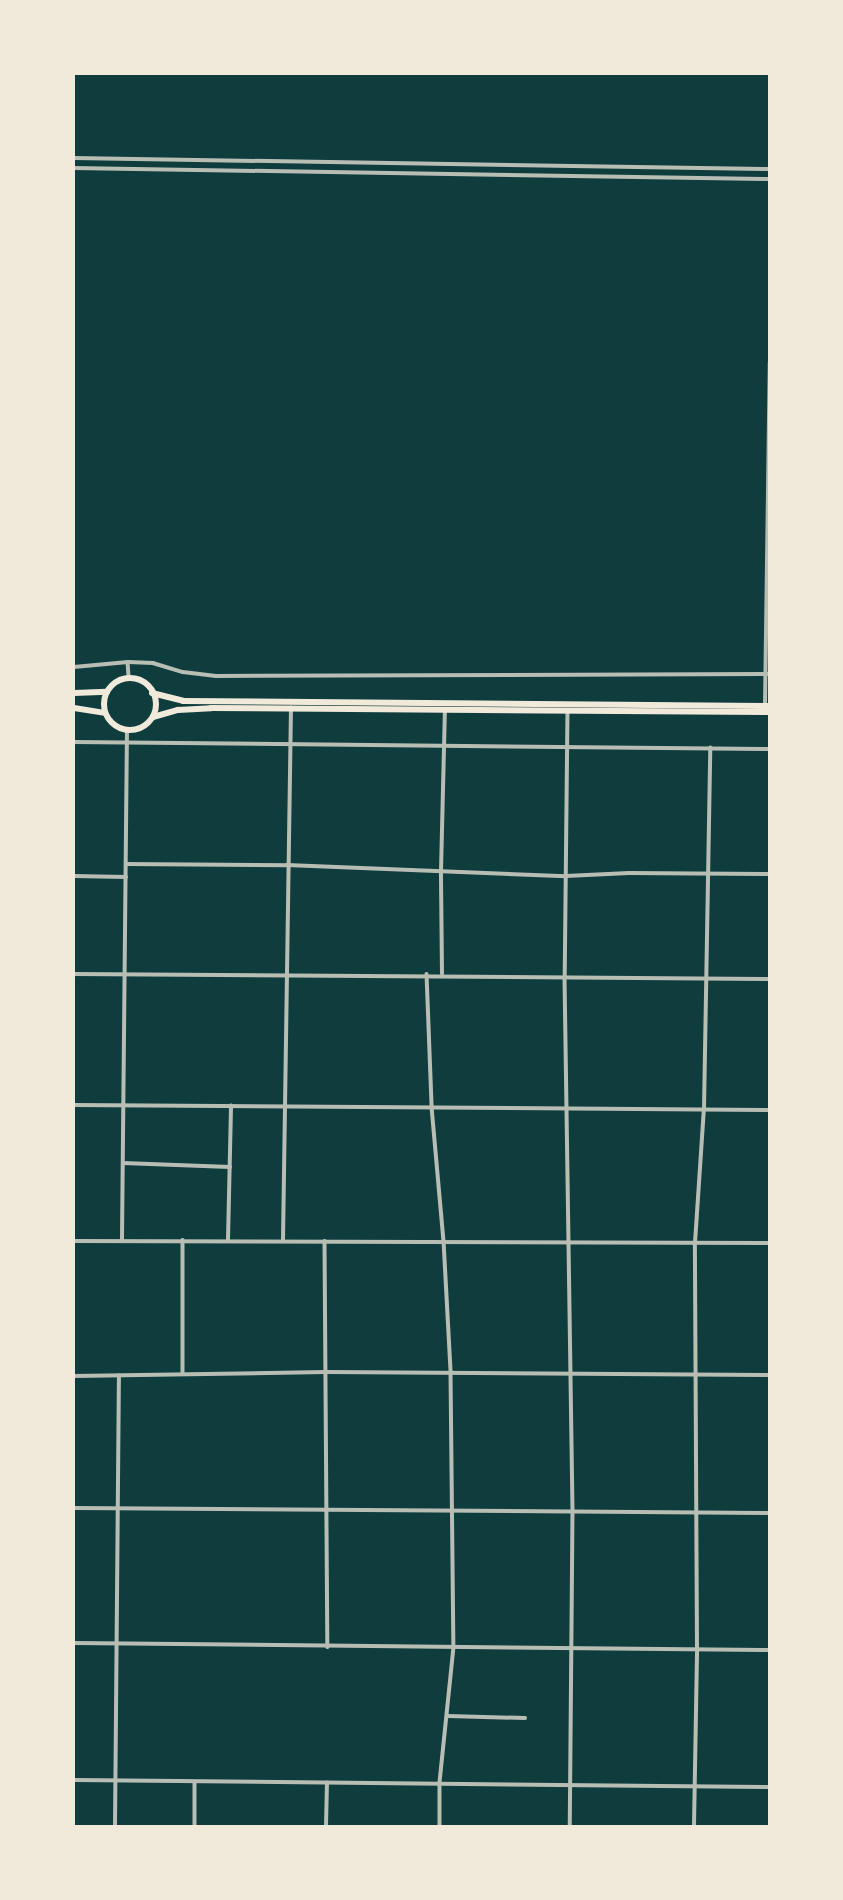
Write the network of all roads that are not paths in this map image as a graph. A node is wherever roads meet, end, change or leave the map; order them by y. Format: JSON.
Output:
{"nodes":[{"id":1,"x":74,"y":158,"type":"edge"},
{"id":2,"x":184,"y":160,"type":"junction"},
{"id":3,"x":411,"y":163,"type":"junction"},
{"id":4,"x":591,"y":166,"type":"junction"},
{"id":5,"x":74,"y":168,"type":"edge"},
{"id":6,"x":769,"y":169,"type":"edge"},
{"id":7,"x":184,"y":170,"type":"junction"},
{"id":8,"x":411,"y":173,"type":"junction"},
{"id":9,"x":591,"y":176,"type":"junction"},
{"id":10,"x":769,"y":178,"type":"edge"},
{"id":11,"x":769,"y":363,"type":"edge"},
{"id":12,"x":768,"y":492,"type":"edge"},
{"id":13,"x":128,"y":662,"type":"junction"},
{"id":14,"x":74,"y":667,"type":"edge"},
{"id":15,"x":768,"y":674,"type":"edge"},
{"id":16,"x":129,"y":678,"type":"junction"},
{"id":17,"x":107,"y":692,"type":"junction"},
{"id":18,"x":74,"y":693,"type":"edge"},
{"id":19,"x":152,"y":693,"type":"junction"},
{"id":20,"x":74,"y":708,"type":"edge"},
{"id":21,"x":768,"y":708,"type":"edge"},
{"id":22,"x":291,"y":709,"type":"junction"},
{"id":23,"x":445,"y":709,"type":"junction"},
{"id":24,"x":568,"y":710,"type":"junction"},
{"id":25,"x":105,"y":713,"type":"junction"},
{"id":26,"x":153,"y":717,"type":"junction"},
{"id":27,"x":127,"y":730,"type":"junction"},
{"id":28,"x":74,"y":743,"type":"edge"},
{"id":29,"x":127,"y":743,"type":"junction"},
{"id":30,"x":290,"y":745,"type":"junction"},
{"id":31,"x":446,"y":746,"type":"junction"},
{"id":32,"x":567,"y":748,"type":"junction"},
{"id":33,"x":710,"y":748,"type":"junction"},
{"id":34,"x":769,"y":749,"type":"edge"},
{"id":35,"x":126,"y":864,"type":"junction"},
{"id":36,"x":287,"y":865,"type":"junction"},
{"id":37,"x":441,"y":871,"type":"junction"},
{"id":38,"x":709,"y":873,"type":"junction"},
{"id":39,"x":769,"y":874,"type":"edge"},
{"id":40,"x":74,"y":876,"type":"edge"},
{"id":41,"x":566,"y":876,"type":"junction"},
{"id":42,"x":126,"y":877,"type":"junction"},
{"id":43,"x":74,"y":974,"type":"edge"},
{"id":44,"x":125,"y":974,"type":"junction"},
{"id":45,"x":427,"y":974,"type":"junction"},
{"id":46,"x":442,"y":974,"type":"junction"},
{"id":47,"x":286,"y":977,"type":"junction"},
{"id":48,"x":565,"y":977,"type":"junction"},
{"id":49,"x":707,"y":978,"type":"junction"},
{"id":50,"x":769,"y":979,"type":"edge"},
{"id":51,"x":74,"y":1105,"type":"edge"},
{"id":52,"x":124,"y":1105,"type":"junction"},
{"id":53,"x":231,"y":1106,"type":"junction"},
{"id":54,"x":285,"y":1106,"type":"junction"},
{"id":55,"x":432,"y":1107,"type":"junction"},
{"id":56,"x":566,"y":1108,"type":"junction"},
{"id":57,"x":704,"y":1110,"type":"junction"},
{"id":58,"x":769,"y":1110,"type":"edge"},
{"id":59,"x":123,"y":1163,"type":"junction"},
{"id":60,"x":230,"y":1167,"type":"junction"},
{"id":61,"x":122,"y":1239,"type":"junction"},
{"id":62,"x":183,"y":1240,"type":"junction"},
{"id":63,"x":228,"y":1240,"type":"junction"},
{"id":64,"x":283,"y":1240,"type":"junction"},
{"id":65,"x":74,"y":1241,"type":"edge"},
{"id":66,"x":326,"y":1241,"type":"junction"},
{"id":67,"x":444,"y":1241,"type":"junction"},
{"id":68,"x":568,"y":1242,"type":"junction"},
{"id":69,"x":695,"y":1243,"type":"junction"},
{"id":70,"x":769,"y":1243,"type":"edge"},
{"id":71,"x":451,"y":1371,"type":"junction"},
{"id":72,"x":326,"y":1372,"type":"junction"},
{"id":73,"x":569,"y":1373,"type":"junction"},
{"id":74,"x":183,"y":1374,"type":"junction"},
{"id":75,"x":697,"y":1375,"type":"junction"},
{"id":76,"x":769,"y":1375,"type":"edge"},
{"id":77,"x":74,"y":1376,"type":"edge"},
{"id":78,"x":119,"y":1376,"type":"junction"},
{"id":79,"x":74,"y":1508,"type":"edge"},
{"id":80,"x":118,"y":1508,"type":"junction"},
{"id":81,"x":327,"y":1509,"type":"junction"},
{"id":82,"x":453,"y":1510,"type":"junction"},
{"id":83,"x":573,"y":1511,"type":"junction"},
{"id":84,"x":697,"y":1513,"type":"junction"},
{"id":85,"x":769,"y":1513,"type":"edge"},
{"id":86,"x":74,"y":1643,"type":"edge"},
{"id":87,"x":116,"y":1643,"type":"junction"},
{"id":88,"x":328,"y":1647,"type":"junction"},
{"id":89,"x":454,"y":1647,"type":"junction"},
{"id":90,"x":572,"y":1649,"type":"junction"},
{"id":91,"x":698,"y":1650,"type":"junction"},
{"id":92,"x":769,"y":1650,"type":"edge"},
{"id":93,"x":448,"y":1716,"type":"junction"},
{"id":94,"x":525,"y":1718,"type":"dead end"},
{"id":95,"x":74,"y":1780,"type":"edge"},
{"id":96,"x":116,"y":1780,"type":"junction"},
{"id":97,"x":195,"y":1783,"type":"junction"},
{"id":98,"x":327,"y":1783,"type":"junction"},
{"id":99,"x":440,"y":1783,"type":"junction"},
{"id":100,"x":570,"y":1784,"type":"junction"},
{"id":101,"x":694,"y":1786,"type":"junction"},
{"id":102,"x":769,"y":1787,"type":"edge"},
{"id":103,"x":115,"y":1826,"type":"edge"},
{"id":104,"x":195,"y":1826,"type":"edge"},
{"id":105,"x":326,"y":1826,"type":"edge"},
{"id":106,"x":440,"y":1826,"type":"edge"},
{"id":107,"x":570,"y":1826,"type":"edge"},
{"id":108,"x":694,"y":1826,"type":"edge"}],
"edges":[{"from":1,"to":2,"type":"street"},
{"from":2,"to":3,"type":"street"},
{"from":2,"to":7,"type":"street"},
{"from":3,"to":4,"type":"street"},
{"from":3,"to":8,"type":"street"},
{"from":4,"to":6,"type":"street"},
{"from":4,"to":9,"type":"street"},
{"from":5,"to":7,"type":"street"},
{"from":7,"to":8,"type":"street"},
{"from":8,"to":9,"type":"street"},
{"from":9,"to":10,"type":"street"},
{"from":11,"to":12,"type":"street"},
{"from":12,"to":15,"type":"street"},
{"from":13,"to":14,"type":"street"},
{"from":13,"to":15,"type":"street"},
{"from":13,"to":16,"type":"street"},
{"from":15,"to":21,"type":"street"},
{"from":16,"to":17,"type":"highway"},
{"from":16,"to":19,"type":"highway"},
{"from":17,"to":18,"type":"highway"},
{"from":17,"to":25,"type":"highway"},
{"from":19,"to":21,"type":"highway"},
{"from":19,"to":26,"type":"highway"},
{"from":20,"to":25,"type":"highway"},
{"from":21,"to":24,"type":"highway"},
{"from":22,"to":23,"type":"highway"},
{"from":22,"to":26,"type":"highway"},
{"from":22,"to":30,"type":"street"},
{"from":23,"to":24,"type":"highway"},
{"from":23,"to":31,"type":"street"},
{"from":24,"to":32,"type":"street"},
{"from":25,"to":27,"type":"highway"},
{"from":26,"to":27,"type":"highway"},
{"from":27,"to":29,"type":"street"},
{"from":28,"to":29,"type":"street"},
{"from":29,"to":30,"type":"street"},
{"from":29,"to":35,"type":"street"},
{"from":30,"to":31,"type":"street"},
{"from":30,"to":36,"type":"street"},
{"from":31,"to":32,"type":"street"},
{"from":31,"to":37,"type":"street"},
{"from":32,"to":33,"type":"street"},
{"from":32,"to":41,"type":"street"},
{"from":33,"to":34,"type":"street"},
{"from":33,"to":38,"type":"street"},
{"from":35,"to":36,"type":"street"},
{"from":35,"to":42,"type":"street"},
{"from":36,"to":37,"type":"street"},
{"from":36,"to":47,"type":"street"},
{"from":37,"to":41,"type":"street"},
{"from":37,"to":46,"type":"street"},
{"from":38,"to":39,"type":"street"},
{"from":38,"to":41,"type":"street"},
{"from":38,"to":49,"type":"street"},
{"from":40,"to":42,"type":"street"},
{"from":41,"to":48,"type":"street"},
{"from":42,"to":44,"type":"street"},
{"from":43,"to":44,"type":"street"},
{"from":44,"to":47,"type":"street"},
{"from":44,"to":52,"type":"street"},
{"from":45,"to":46,"type":"street"},
{"from":45,"to":47,"type":"street"},
{"from":45,"to":55,"type":"street"},
{"from":46,"to":48,"type":"street"},
{"from":47,"to":54,"type":"street"},
{"from":48,"to":49,"type":"street"},
{"from":48,"to":56,"type":"street"},
{"from":49,"to":50,"type":"street"},
{"from":49,"to":57,"type":"street"},
{"from":51,"to":52,"type":"street"},
{"from":52,"to":53,"type":"street"},
{"from":52,"to":59,"type":"street"},
{"from":53,"to":54,"type":"street"},
{"from":53,"to":60,"type":"street"},
{"from":54,"to":55,"type":"street"},
{"from":54,"to":64,"type":"street"},
{"from":55,"to":56,"type":"street"},
{"from":55,"to":67,"type":"street"},
{"from":56,"to":57,"type":"street"},
{"from":56,"to":68,"type":"street"},
{"from":57,"to":58,"type":"street"},
{"from":57,"to":69,"type":"street"},
{"from":59,"to":60,"type":"street"},
{"from":59,"to":61,"type":"street"},
{"from":60,"to":63,"type":"street"},
{"from":61,"to":62,"type":"street"},
{"from":61,"to":65,"type":"street"},
{"from":62,"to":63,"type":"street"},
{"from":62,"to":74,"type":"street"},
{"from":63,"to":64,"type":"street"},
{"from":64,"to":66,"type":"street"},
{"from":66,"to":67,"type":"street"},
{"from":66,"to":72,"type":"street"},
{"from":67,"to":68,"type":"street"},
{"from":67,"to":71,"type":"street"},
{"from":68,"to":69,"type":"street"},
{"from":68,"to":73,"type":"street"},
{"from":69,"to":70,"type":"street"},
{"from":69,"to":75,"type":"street"},
{"from":71,"to":72,"type":"street"},
{"from":71,"to":73,"type":"street"},
{"from":71,"to":82,"type":"street"},
{"from":72,"to":74,"type":"street"},
{"from":72,"to":81,"type":"street"},
{"from":73,"to":75,"type":"street"},
{"from":73,"to":83,"type":"street"},
{"from":74,"to":78,"type":"street"},
{"from":75,"to":76,"type":"street"},
{"from":75,"to":84,"type":"street"},
{"from":77,"to":78,"type":"street"},
{"from":78,"to":80,"type":"street"},
{"from":79,"to":80,"type":"street"},
{"from":80,"to":81,"type":"street"},
{"from":80,"to":87,"type":"street"},
{"from":81,"to":82,"type":"street"},
{"from":81,"to":88,"type":"street"},
{"from":82,"to":83,"type":"street"},
{"from":82,"to":89,"type":"street"},
{"from":83,"to":84,"type":"street"},
{"from":83,"to":90,"type":"street"},
{"from":84,"to":85,"type":"street"},
{"from":84,"to":91,"type":"street"},
{"from":86,"to":87,"type":"street"},
{"from":87,"to":88,"type":"street"},
{"from":87,"to":96,"type":"street"},
{"from":88,"to":89,"type":"street"},
{"from":89,"to":90,"type":"street"},
{"from":89,"to":93,"type":"street"},
{"from":90,"to":91,"type":"street"},
{"from":90,"to":100,"type":"street"},
{"from":91,"to":92,"type":"street"},
{"from":91,"to":101,"type":"street"},
{"from":93,"to":94,"type":"street"},
{"from":93,"to":99,"type":"street"},
{"from":95,"to":96,"type":"street"},
{"from":96,"to":97,"type":"street"},
{"from":96,"to":103,"type":"street"},
{"from":97,"to":98,"type":"street"},
{"from":97,"to":104,"type":"street"},
{"from":98,"to":99,"type":"street"},
{"from":98,"to":105,"type":"street"},
{"from":99,"to":100,"type":"street"},
{"from":99,"to":106,"type":"street"},
{"from":100,"to":101,"type":"street"},
{"from":100,"to":107,"type":"street"},
{"from":101,"to":102,"type":"street"},
{"from":101,"to":108,"type":"street"}]}
